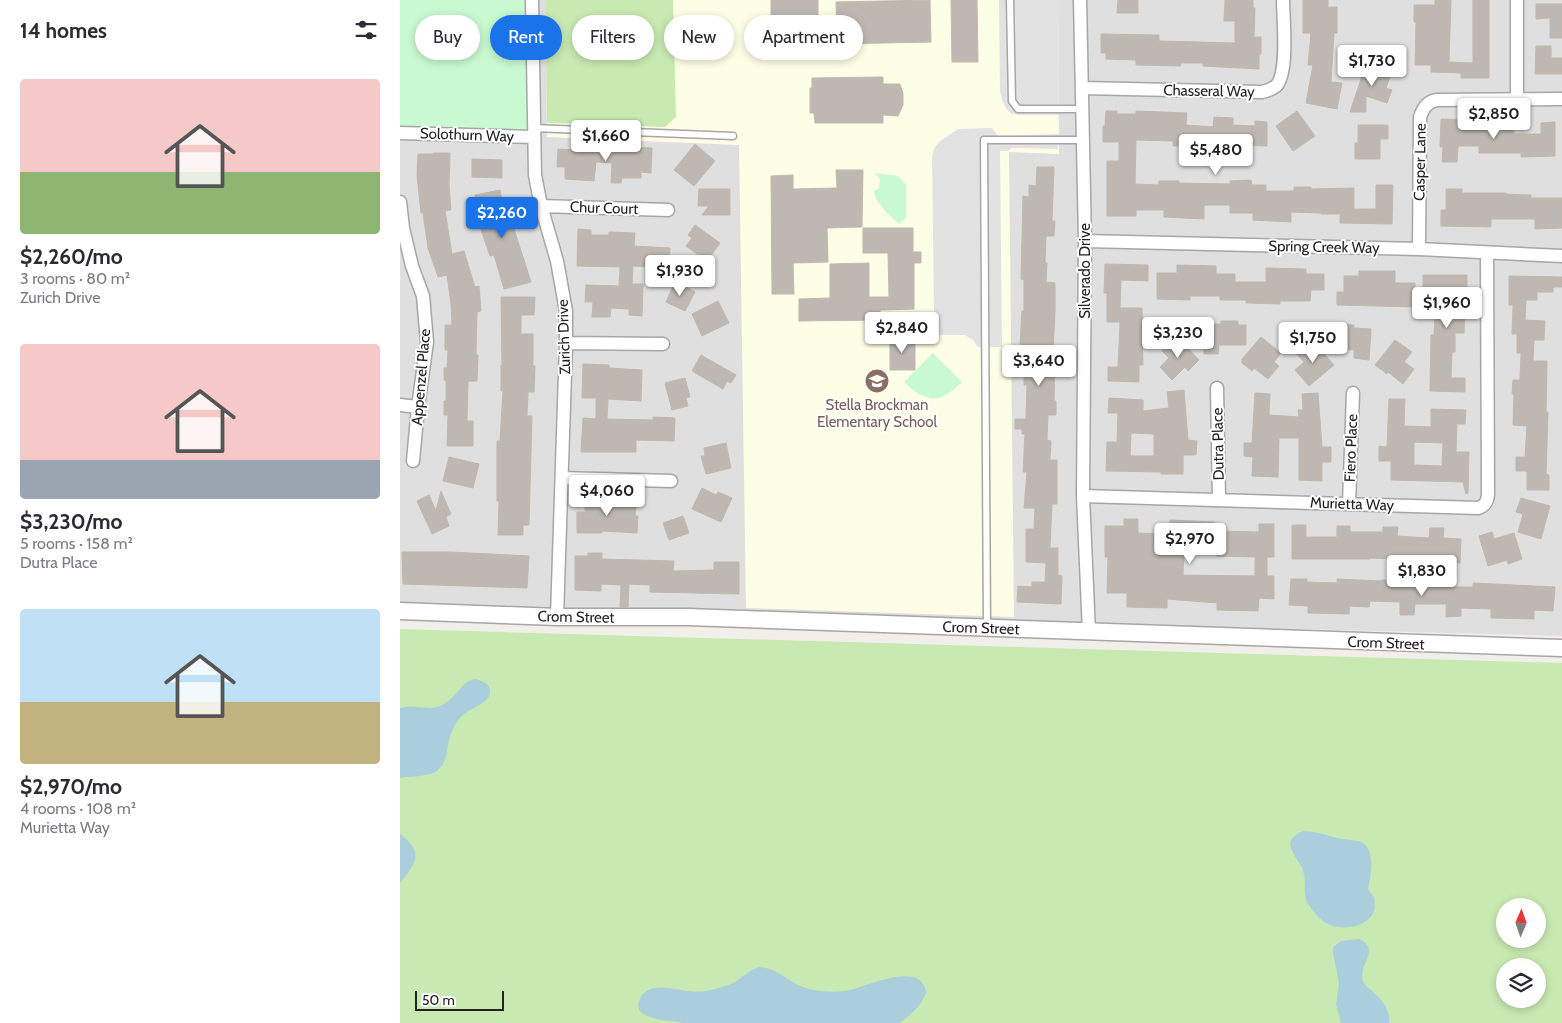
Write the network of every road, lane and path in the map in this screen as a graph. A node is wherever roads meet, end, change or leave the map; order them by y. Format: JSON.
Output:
{"nodes":[{"id":1,"x":532,"y":0,"type":"edge"},
{"id":2,"x":1010,"y":0,"type":"edge"},
{"id":3,"x":1080,"y":0,"type":"edge"},
{"id":4,"x":1283,"y":0,"type":"edge"},
{"id":5,"x":1516,"y":0,"type":"edge"},
{"id":6,"x":1082,"y":88,"type":"junction"},
{"id":7,"x":1562,"y":99,"type":"edge"},
{"id":8,"x":1517,"y":100,"type":"junction"},
{"id":9,"x":1082,"y":109,"type":"junction"},
{"id":10,"x":533,"y":132,"type":"junction"},
{"id":11,"x":400,"y":133,"type":"edge"},
{"id":12,"x":733,"y":136,"type":"dead end"},
{"id":13,"x":1083,"y":140,"type":"junction"},
{"id":14,"x":400,"y":202,"type":"edge"},
{"id":15,"x":541,"y":206,"type":"junction"},
{"id":16,"x":668,"y":210,"type":"dead end"},
{"id":17,"x":1085,"y":241,"type":"junction"},
{"id":18,"x":1419,"y":249,"type":"junction"},
{"id":19,"x":1487,"y":253,"type":"junction"},
{"id":20,"x":1562,"y":256,"type":"edge"},
{"id":21,"x":406,"y":266,"type":"edge"},
{"id":22,"x":566,"y":343,"type":"junction"},
{"id":23,"x":663,"y":344,"type":"dead end"},
{"id":24,"x":1217,"y":388,"type":"dead end"},
{"id":25,"x":1353,"y":393,"type":"dead end"},
{"id":26,"x":400,"y":406,"type":"edge"},
{"id":27,"x":418,"y":407,"type":"junction"},
{"id":28,"x":413,"y":461,"type":"dead end"},
{"id":29,"x":562,"y":478,"type":"junction"},
{"id":30,"x":671,"y":481,"type":"dead end"},
{"id":31,"x":1083,"y":496,"type":"junction"},
{"id":32,"x":1219,"y":500,"type":"junction"},
{"id":33,"x":1349,"y":504,"type":"junction"},
{"id":34,"x":400,"y":611,"type":"edge"},
{"id":35,"x":557,"y":617,"type":"junction"},
{"id":36,"x":987,"y":628,"type":"junction"},
{"id":37,"x":1089,"y":632,"type":"junction"},
{"id":38,"x":1562,"y":648,"type":"edge"}],
"edges":[{"from":1,"to":10,"type":"street","name":"Zurich Drive"},
{"from":2,"to":9,"type":"lane"},
{"from":3,"to":6,"type":"street","name":"Silverado Drive"},
{"from":4,"to":6,"type":"street","name":"Chasseral Way"},
{"from":5,"to":8,"type":"street"},
{"from":6,"to":9,"type":"street","name":"Silverado Drive"},
{"from":7,"to":8,"type":"street"},
{"from":8,"to":18,"type":"street","name":"Casper Lane"},
{"from":9,"to":13,"type":"street","name":"Silverado Drive"},
{"from":10,"to":11,"type":"street","name":"Solothurn Way"},
{"from":10,"to":12,"type":"lane"},
{"from":10,"to":15,"type":"street","name":"Zurich Drive"},
{"from":13,"to":17,"type":"street","name":"Silverado Drive"},
{"from":13,"to":36,"type":"lane"},
{"from":14,"to":21,"type":"street","name":"Appenzel Place"},
{"from":15,"to":16,"type":"street","name":"Chur Court"},
{"from":15,"to":22,"type":"street","name":"Zurich Drive"},
{"from":17,"to":18,"type":"street","name":"Spring Creek Way"},
{"from":17,"to":31,"type":"street","name":"Silverado Drive"},
{"from":18,"to":19,"type":"street","name":"Spring Creek Way"},
{"from":19,"to":20,"type":"street","name":"Spring Creek Way"},
{"from":19,"to":33,"type":"street","name":"Murietta Way"},
{"from":21,"to":27,"type":"street","name":"Appenzel Place"},
{"from":22,"to":23,"type":"street"},
{"from":22,"to":29,"type":"street","name":"Zurich Drive"},
{"from":24,"to":32,"type":"street","name":"Dutra Place"},
{"from":25,"to":33,"type":"street","name":"Fiero Place"},
{"from":26,"to":27,"type":"street"},
{"from":27,"to":28,"type":"street","name":"Appenzel Place"},
{"from":29,"to":30,"type":"street"},
{"from":29,"to":35,"type":"street","name":"Zurich Drive"},
{"from":31,"to":32,"type":"street","name":"Murietta Way"},
{"from":31,"to":37,"type":"street","name":"Silverado Drive"},
{"from":32,"to":33,"type":"street","name":"Murietta Way"},
{"from":34,"to":35,"type":"street","name":"Crom Street"},
{"from":35,"to":36,"type":"street","name":"Crom Street"},
{"from":36,"to":37,"type":"street","name":"Crom Street"},
{"from":37,"to":38,"type":"street","name":"Crom Street"}]}
